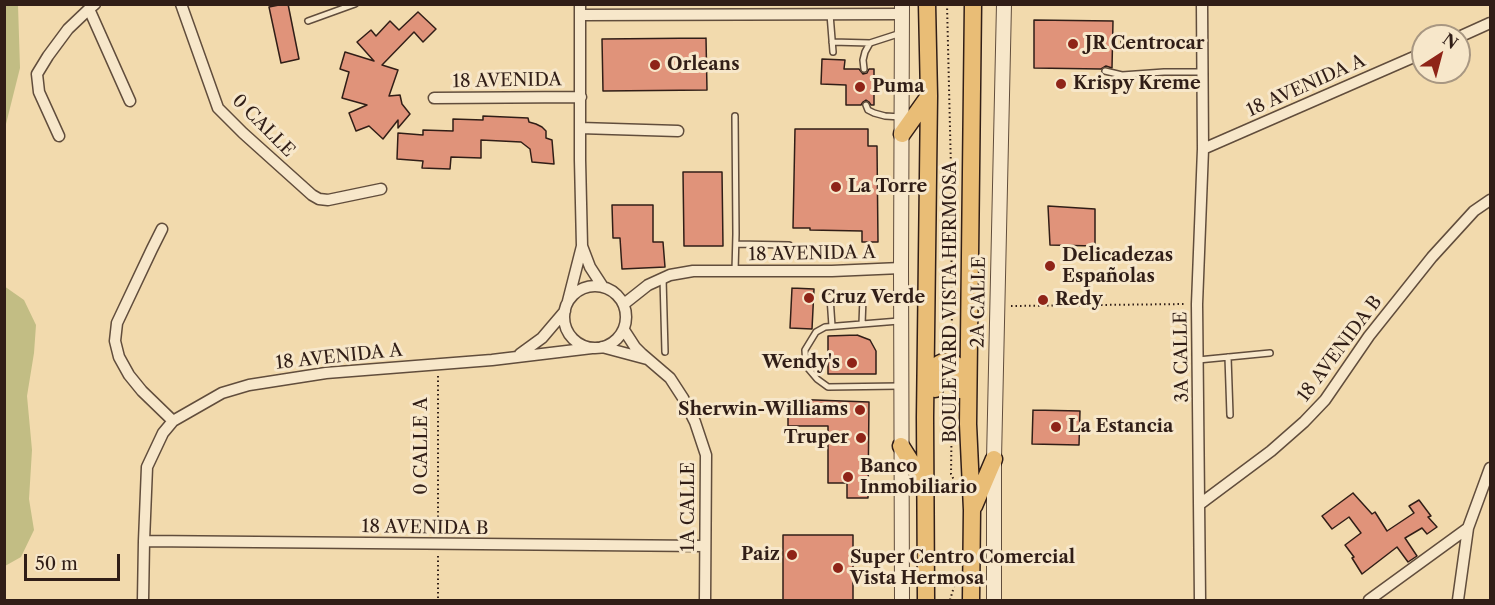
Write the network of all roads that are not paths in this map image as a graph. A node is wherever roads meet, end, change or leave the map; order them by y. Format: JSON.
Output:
{"nodes":[{"id":1,"x":181,"y":4,"type":"edge"},
{"id":2,"x":355,"y":4,"type":"edge"},
{"id":3,"x":973,"y":4,"type":"edge"},
{"id":4,"x":1004,"y":4,"type":"edge"},
{"id":5,"x":1202,"y":4,"type":"edge"},
{"id":6,"x":92,"y":7,"type":"edge"},
{"id":7,"x":928,"y":7,"type":"edge"},
{"id":8,"x":747,"y":9,"type":"edge"},
{"id":9,"x":902,"y":9,"type":"edge"},
{"id":10,"x":581,"y":10,"type":"edge"},
{"id":11,"x":830,"y":14,"type":"junction"},
{"id":12,"x":308,"y":21,"type":"dead end"},
{"id":13,"x":1491,"y":23,"type":"edge"},
{"id":14,"x":902,"y":32,"type":"junction"},
{"id":15,"x":1471,"y":32,"type":"edge"},
{"id":16,"x":832,"y":42,"type":"junction"},
{"id":17,"x":1124,"y":42,"type":"dead end"},
{"id":18,"x":1203,"y":42,"type":"junction"},
{"id":19,"x":870,"y":43,"type":"junction"},
{"id":20,"x":833,"y":52,"type":"dead end"},
{"id":21,"x":1411,"y":58,"type":"edge"},
{"id":22,"x":864,"y":69,"type":"dead end"},
{"id":23,"x":1105,"y":71,"type":"dead end"},
{"id":24,"x":1203,"y":72,"type":"junction"},
{"id":25,"x":929,"y":96,"type":"junction"},
{"id":26,"x":581,"y":97,"type":"junction"},
{"id":27,"x":434,"y":98,"type":"dead end"},
{"id":28,"x":130,"y":101,"type":"dead end"},
{"id":29,"x":866,"y":105,"type":"dead end"},
{"id":30,"x":735,"y":116,"type":"dead end"},
{"id":31,"x":902,"y":117,"type":"junction"},
{"id":32,"x":580,"y":128,"type":"junction"},
{"id":33,"x":678,"y":131,"type":"dead end"},
{"id":34,"x":902,"y":134,"type":"junction"},
{"id":35,"x":59,"y":136,"type":"dead end"},
{"id":36,"x":1203,"y":149,"type":"junction"},
{"id":37,"x":381,"y":189,"type":"dead end"},
{"id":38,"x":1491,"y":200,"type":"edge"},
{"id":39,"x":162,"y":230,"type":"dead end"},
{"id":40,"x":736,"y":244,"type":"junction"},
{"id":41,"x":789,"y":245,"type":"dead end"},
{"id":42,"x":582,"y":246,"type":"junction"},
{"id":43,"x":901,"y":268,"type":"junction"},
{"id":44,"x":735,"y":271,"type":"junction"},
{"id":45,"x":663,"y":278,"type":"junction"},
{"id":46,"x":603,"y":287,"type":"junction"},
{"id":47,"x":830,"y":297,"type":"dead end"},
{"id":48,"x":863,"y":298,"type":"dead end"},
{"id":49,"x":624,"y":304,"type":"junction"},
{"id":50,"x":566,"y":306,"type":"junction"},
{"id":51,"x":901,"y":321,"type":"junction"},
{"id":52,"x":862,"y":324,"type":"junction"},
{"id":53,"x":831,"y":326,"type":"junction"},
{"id":54,"x":624,"y":330,"type":"junction"},
{"id":55,"x":597,"y":347,"type":"junction"},
{"id":56,"x":665,"y":352,"type":"dead end"},
{"id":57,"x":1270,"y":353,"type":"dead end"},
{"id":58,"x":517,"y":356,"type":"junction"},
{"id":59,"x":1228,"y":357,"type":"junction"},
{"id":60,"x":650,"y":360,"type":"junction"},
{"id":61,"x":1198,"y":360,"type":"junction"},
{"id":62,"x":901,"y":386,"type":"junction"},
{"id":63,"x":1230,"y":415,"type":"dead end"},
{"id":64,"x":925,"y":417,"type":"junction"},
{"id":65,"x":173,"y":421,"type":"junction"},
{"id":66,"x":901,"y":446,"type":"junction"},
{"id":67,"x":994,"y":459,"type":"junction"},
{"id":68,"x":970,"y":460,"type":"junction"},
{"id":69,"x":1491,"y":468,"type":"edge"},
{"id":70,"x":926,"y":496,"type":"junction"},
{"id":71,"x":1200,"y":504,"type":"junction"},
{"id":72,"x":972,"y":510,"type":"junction"},
{"id":73,"x":1468,"y":528,"type":"junction"},
{"id":74,"x":144,"y":541,"type":"junction"},
{"id":75,"x":705,"y":546,"type":"junction"},
{"id":76,"x":143,"y":600,"type":"edge"},
{"id":77,"x":705,"y":600,"type":"edge"},
{"id":78,"x":902,"y":600,"type":"edge"},
{"id":79,"x":926,"y":600,"type":"edge"},
{"id":80,"x":971,"y":600,"type":"edge"},
{"id":81,"x":994,"y":600,"type":"edge"},
{"id":82,"x":1200,"y":600,"type":"edge"},
{"id":83,"x":1369,"y":600,"type":"edge"},
{"id":84,"x":1458,"y":600,"type":"edge"}],
"edges":[{"from":1,"to":37,"type":"street","name":"0 CALLE"},
{"from":2,"to":12,"type":"lane"},
{"from":3,"to":68,"type":"main road","name":"BOULEVARD VISTA HERMOSA"},
{"from":4,"to":67,"type":"street","name":"2A CALLE"},
{"from":5,"to":18,"type":"street","name":"3A CALLE"},
{"from":6,"to":28,"type":"street"},
{"from":6,"to":35,"type":"street"},
{"from":7,"to":25,"type":"main road","name":"BOULEVARD VISTA HERMOSA"},
{"from":8,"to":10,"type":"street"},
{"from":8,"to":11,"type":"street"},
{"from":9,"to":11,"type":"street"},
{"from":9,"to":14,"type":"street"},
{"from":10,"to":26,"type":"street"},
{"from":11,"to":16,"type":"lane"},
{"from":13,"to":15,"type":"street"},
{"from":14,"to":19,"type":"lane"},
{"from":14,"to":31,"type":"street"},
{"from":16,"to":19,"type":"lane"},
{"from":16,"to":20,"type":"lane"},
{"from":17,"to":18,"type":"lane"},
{"from":18,"to":24,"type":"street","name":"3A CALLE"},
{"from":19,"to":22,"type":"lane"},
{"from":21,"to":36,"type":"street","name":"18 AVENIDA A"},
{"from":23,"to":24,"type":"lane"},
{"from":24,"to":36,"type":"street","name":"3A CALLE"},
{"from":25,"to":34,"type":"main road"},
{"from":25,"to":64,"type":"main road","name":"BOULEVARD VISTA HERMOSA"},
{"from":26,"to":27,"type":"street","name":"18 AVENIDA"},
{"from":26,"to":32,"type":"street"},
{"from":29,"to":31,"type":"lane"},
{"from":30,"to":40,"type":"lane"},
{"from":31,"to":34,"type":"street"},
{"from":32,"to":33,"type":"street"},
{"from":32,"to":42,"type":"street"},
{"from":34,"to":43,"type":"street"},
{"from":36,"to":61,"type":"street","name":"3A CALLE"},
{"from":38,"to":71,"type":"street","name":"18 AVENIDA B"},
{"from":39,"to":65,"type":"street"},
{"from":40,"to":41,"type":"lane"},
{"from":40,"to":44,"type":"lane"},
{"from":42,"to":46,"type":"street"},
{"from":42,"to":50,"type":"street"},
{"from":43,"to":44,"type":"street","name":"18 AVENIDA A"},
{"from":43,"to":51,"type":"street"},
{"from":44,"to":45,"type":"street","name":"18 AVENIDA A"},
{"from":45,"to":49,"type":"street","name":"18 AVENIDA A"},
{"from":45,"to":56,"type":"lane"},
{"from":46,"to":49,"type":"street"},
{"from":46,"to":50,"type":"street"},
{"from":47,"to":53,"type":"lane"},
{"from":48,"to":52,"type":"lane"},
{"from":49,"to":54,"type":"street"},
{"from":50,"to":55,"type":"street"},
{"from":50,"to":58,"type":"street","name":"18 AVENIDA A"},
{"from":51,"to":52,"type":"lane"},
{"from":51,"to":62,"type":"street"},
{"from":52,"to":53,"type":"lane"},
{"from":53,"to":62,"type":"lane"},
{"from":54,"to":55,"type":"street"},
{"from":54,"to":60,"type":"street","name":"1A CALLE"},
{"from":55,"to":58,"type":"street","name":"18 AVENIDA A"},
{"from":55,"to":60,"type":"street","name":"1A CALLE"},
{"from":57,"to":59,"type":"lane"},
{"from":58,"to":65,"type":"street","name":"18 AVENIDA A"},
{"from":59,"to":61,"type":"lane"},
{"from":59,"to":63,"type":"lane"},
{"from":60,"to":75,"type":"street","name":"1A CALLE"},
{"from":61,"to":71,"type":"street","name":"3A CALLE"},
{"from":62,"to":66,"type":"street"},
{"from":64,"to":68,"type":"main road"},
{"from":64,"to":70,"type":"main road","name":"BOULEVARD VISTA HERMOSA"},
{"from":65,"to":74,"type":"street"},
{"from":66,"to":70,"type":"main road"},
{"from":66,"to":78,"type":"street"},
{"from":67,"to":72,"type":"main road"},
{"from":67,"to":81,"type":"street","name":"2A CALLE"},
{"from":68,"to":72,"type":"main road","name":"BOULEVARD VISTA HERMOSA"},
{"from":69,"to":73,"type":"street"},
{"from":70,"to":79,"type":"main road","name":"BOULEVARD VISTA HERMOSA"},
{"from":71,"to":82,"type":"street","name":"3A CALLE"},
{"from":72,"to":80,"type":"main road","name":"BOULEVARD VISTA HERMOSA"},
{"from":73,"to":83,"type":"street"},
{"from":73,"to":84,"type":"street"},
{"from":74,"to":75,"type":"street","name":"18 AVENIDA B"},
{"from":74,"to":76,"type":"street"},
{"from":75,"to":77,"type":"street","name":"1A CALLE"}]}
